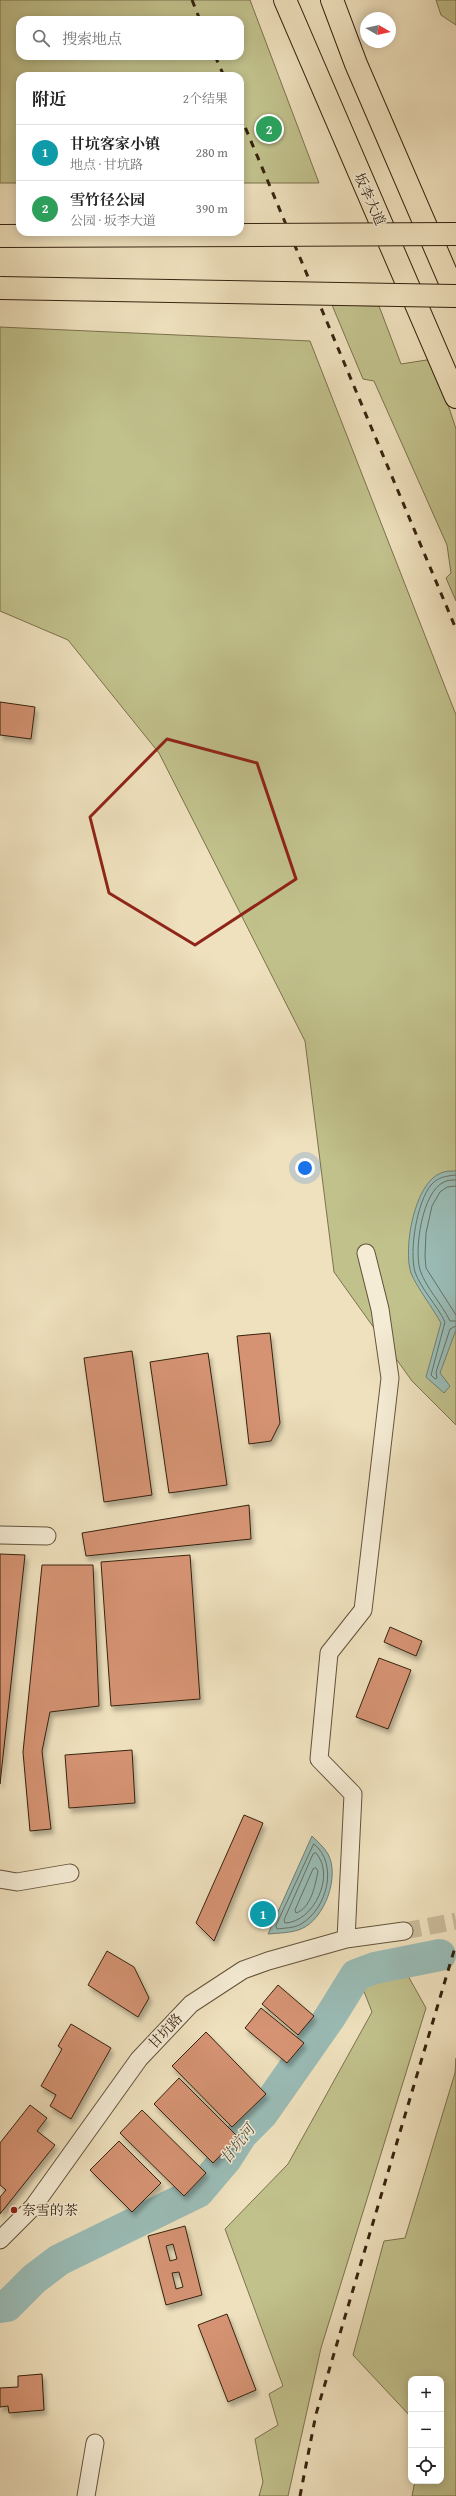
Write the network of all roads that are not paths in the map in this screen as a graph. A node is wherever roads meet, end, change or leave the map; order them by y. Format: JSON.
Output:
{"nodes":[{"id":1,"x":284,"y":0,"type":"edge"},
{"id":2,"x":332,"y":0,"type":"edge"},
{"id":3,"x":456,"y":234,"type":"edge"},
{"id":4,"x":244,"y":235,"type":"edge"},
{"id":5,"x":0,"y":236,"type":"edge"},
{"id":6,"x":16,"y":236,"type":"edge"},
{"id":7,"x":0,"y":288,"type":"edge"},
{"id":8,"x":456,"y":296,"type":"edge"},
{"id":9,"x":456,"y":397,"type":"edge"},
{"id":10,"x":366,"y":1253,"type":"dead end"},
{"id":11,"x":0,"y":1535,"type":"edge"},
{"id":12,"x":47,"y":1536,"type":"dead end"},
{"id":13,"x":70,"y":1874,"type":"dead end"},
{"id":14,"x":0,"y":1879,"type":"edge"},
{"id":15,"x":404,"y":1931,"type":"tunnel mouth"},
{"id":16,"x":346,"y":1938,"type":"junction"},
{"id":17,"x":0,"y":2240,"type":"edge"},
{"id":18,"x":95,"y":2443,"type":"dead end"},
{"id":19,"x":86,"y":2496,"type":"edge"}],
"edges":[{"from":1,"to":9,"type":"main road","name":"坂李大道"},
{"from":2,"to":8,"type":"main road"},
{"from":3,"to":4,"type":"main road","bridge":true},
{"from":5,"to":6,"type":"main road","bridge":true},
{"from":7,"to":8,"type":"main road","bridge":true},
{"from":10,"to":16,"type":"street"},
{"from":11,"to":12,"type":"street"},
{"from":13,"to":14,"type":"street"},
{"from":15,"to":16,"type":"street","name":"甘坑路"},
{"from":16,"to":17,"type":"street","name":"甘坑路"},
{"from":18,"to":19,"type":"street"}]}
